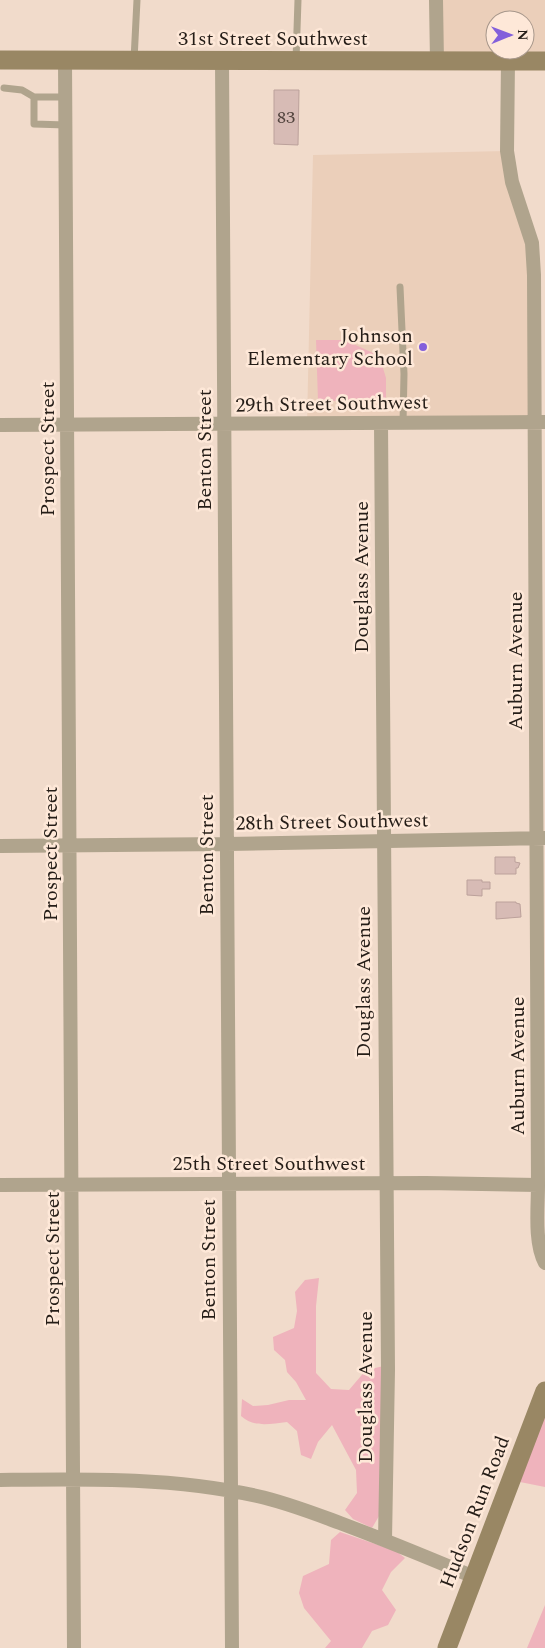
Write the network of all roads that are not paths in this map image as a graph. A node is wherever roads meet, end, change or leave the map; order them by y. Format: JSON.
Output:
{"nodes":[{"id":1,"x":137,"y":0,"type":"edge"},
{"id":2,"x":298,"y":0,"type":"edge"},
{"id":3,"x":436,"y":0,"type":"edge"},
{"id":4,"x":0,"y":60,"type":"edge"},
{"id":5,"x":65,"y":60,"type":"junction"},
{"id":6,"x":134,"y":61,"type":"junction"},
{"id":7,"x":222,"y":61,"type":"junction"},
{"id":8,"x":296,"y":61,"type":"junction"},
{"id":9,"x":437,"y":61,"type":"junction"},
{"id":10,"x":508,"y":61,"type":"junction"},
{"id":11,"x":545,"y":61,"type":"edge"},
{"id":12,"x":4,"y":88,"type":"dead end"},
{"id":13,"x":34,"y":97,"type":"junction"},
{"id":14,"x":66,"y":97,"type":"junction"},
{"id":15,"x":66,"y":125,"type":"junction"},
{"id":16,"x":400,"y":287,"type":"dead end"},
{"id":17,"x":540,"y":422,"type":"edge"},
{"id":18,"x":381,"y":423,"type":"junction"},
{"id":19,"x":403,"y":423,"type":"junction"},
{"id":20,"x":68,"y":425,"type":"junction"},
{"id":21,"x":224,"y":425,"type":"junction"},
{"id":22,"x":0,"y":426,"type":"edge"},
{"id":23,"x":541,"y":838,"type":"edge"},
{"id":24,"x":383,"y":841,"type":"junction"},
{"id":25,"x":227,"y":844,"type":"junction"},
{"id":26,"x":70,"y":845,"type":"junction"},
{"id":27,"x":0,"y":846,"type":"edge"},
{"id":28,"x":386,"y":1183,"type":"junction"},
{"id":29,"x":229,"y":1184,"type":"junction"},
{"id":30,"x":0,"y":1185,"type":"edge"},
{"id":31,"x":73,"y":1185,"type":"junction"},
{"id":32,"x":538,"y":1185,"type":"junction"},
{"id":33,"x":545,"y":1263,"type":"edge"},
{"id":34,"x":545,"y":1391,"type":"edge"},
{"id":35,"x":74,"y":1479,"type":"junction"},
{"id":36,"x":0,"y":1480,"type":"edge"},
{"id":37,"x":232,"y":1491,"type":"junction"},
{"id":38,"x":385,"y":1540,"type":"junction"},
{"id":39,"x":474,"y":1577,"type":"junction"},
{"id":40,"x":74,"y":1648,"type":"edge"},
{"id":41,"x":232,"y":1648,"type":"edge"},
{"id":42,"x":447,"y":1648,"type":"edge"}],
"edges":[{"from":1,"to":6,"type":"lane"},
{"from":2,"to":8,"type":"lane"},
{"from":3,"to":9,"type":"street"},
{"from":4,"to":5,"type":"main road","name":"31st Street Southwest"},
{"from":5,"to":6,"type":"main road","name":"31st Street Southwest"},
{"from":5,"to":14,"type":"street","name":"Prospect Street"},
{"from":6,"to":7,"type":"main road","name":"31st Street Southwest"},
{"from":7,"to":8,"type":"main road","name":"31st Street Southwest"},
{"from":7,"to":21,"type":"street","name":"Benton Street"},
{"from":8,"to":9,"type":"main road","name":"31st Street Southwest"},
{"from":9,"to":10,"type":"main road","name":"31st Street Southwest"},
{"from":10,"to":11,"type":"main road","name":"31st Street Southwest"},
{"from":10,"to":17,"type":"street","name":"Auburn Avenue"},
{"from":12,"to":13,"type":"lane"},
{"from":13,"to":14,"type":"lane"},
{"from":13,"to":15,"type":"lane"},
{"from":14,"to":15,"type":"street","name":"Prospect Street"},
{"from":15,"to":20,"type":"street","name":"Prospect Street"},
{"from":16,"to":19,"type":"lane"},
{"from":17,"to":19,"type":"street","name":"29th Street Southwest"},
{"from":17,"to":23,"type":"street","name":"Auburn Avenue"},
{"from":18,"to":19,"type":"street","name":"29th Street Southwest"},
{"from":18,"to":21,"type":"street","name":"29th Street Southwest"},
{"from":18,"to":24,"type":"street","name":"Douglass Avenue"},
{"from":20,"to":21,"type":"street","name":"29th Street Southwest"},
{"from":20,"to":22,"type":"street","name":"29th Street Southwest"},
{"from":20,"to":26,"type":"street","name":"Prospect Street"},
{"from":21,"to":25,"type":"street","name":"Benton Street"},
{"from":23,"to":24,"type":"street","name":"28th Street Southwest"},
{"from":23,"to":32,"type":"street","name":"Auburn Avenue"},
{"from":24,"to":25,"type":"street","name":"28th Street Southwest"},
{"from":24,"to":28,"type":"street","name":"Douglass Avenue"},
{"from":25,"to":26,"type":"street","name":"28th Street Southwest"},
{"from":25,"to":29,"type":"street","name":"Benton Street"},
{"from":26,"to":27,"type":"street","name":"28th Street Southwest"},
{"from":26,"to":31,"type":"street","name":"Prospect Street"},
{"from":28,"to":29,"type":"street","name":"25th Street Southwest"},
{"from":28,"to":32,"type":"street","name":"25th Street Southwest"},
{"from":28,"to":38,"type":"street","name":"Douglass Avenue"},
{"from":29,"to":31,"type":"street","name":"25th Street Southwest"},
{"from":29,"to":37,"type":"street","name":"Benton Street"},
{"from":30,"to":31,"type":"street","name":"25th Street Southwest"},
{"from":31,"to":35,"type":"street","name":"Prospect Street"},
{"from":32,"to":33,"type":"street","name":"Auburn Avenue"},
{"from":34,"to":39,"type":"main road","name":"Hudson Run Road"},
{"from":35,"to":36,"type":"street"},
{"from":35,"to":37,"type":"street"},
{"from":35,"to":40,"type":"street","name":"Prospect Street"},
{"from":37,"to":38,"type":"street"},
{"from":37,"to":41,"type":"street","name":"Benton Street"},
{"from":38,"to":39,"type":"street"},
{"from":39,"to":42,"type":"main road","name":"Hudson Run Road"}]}
